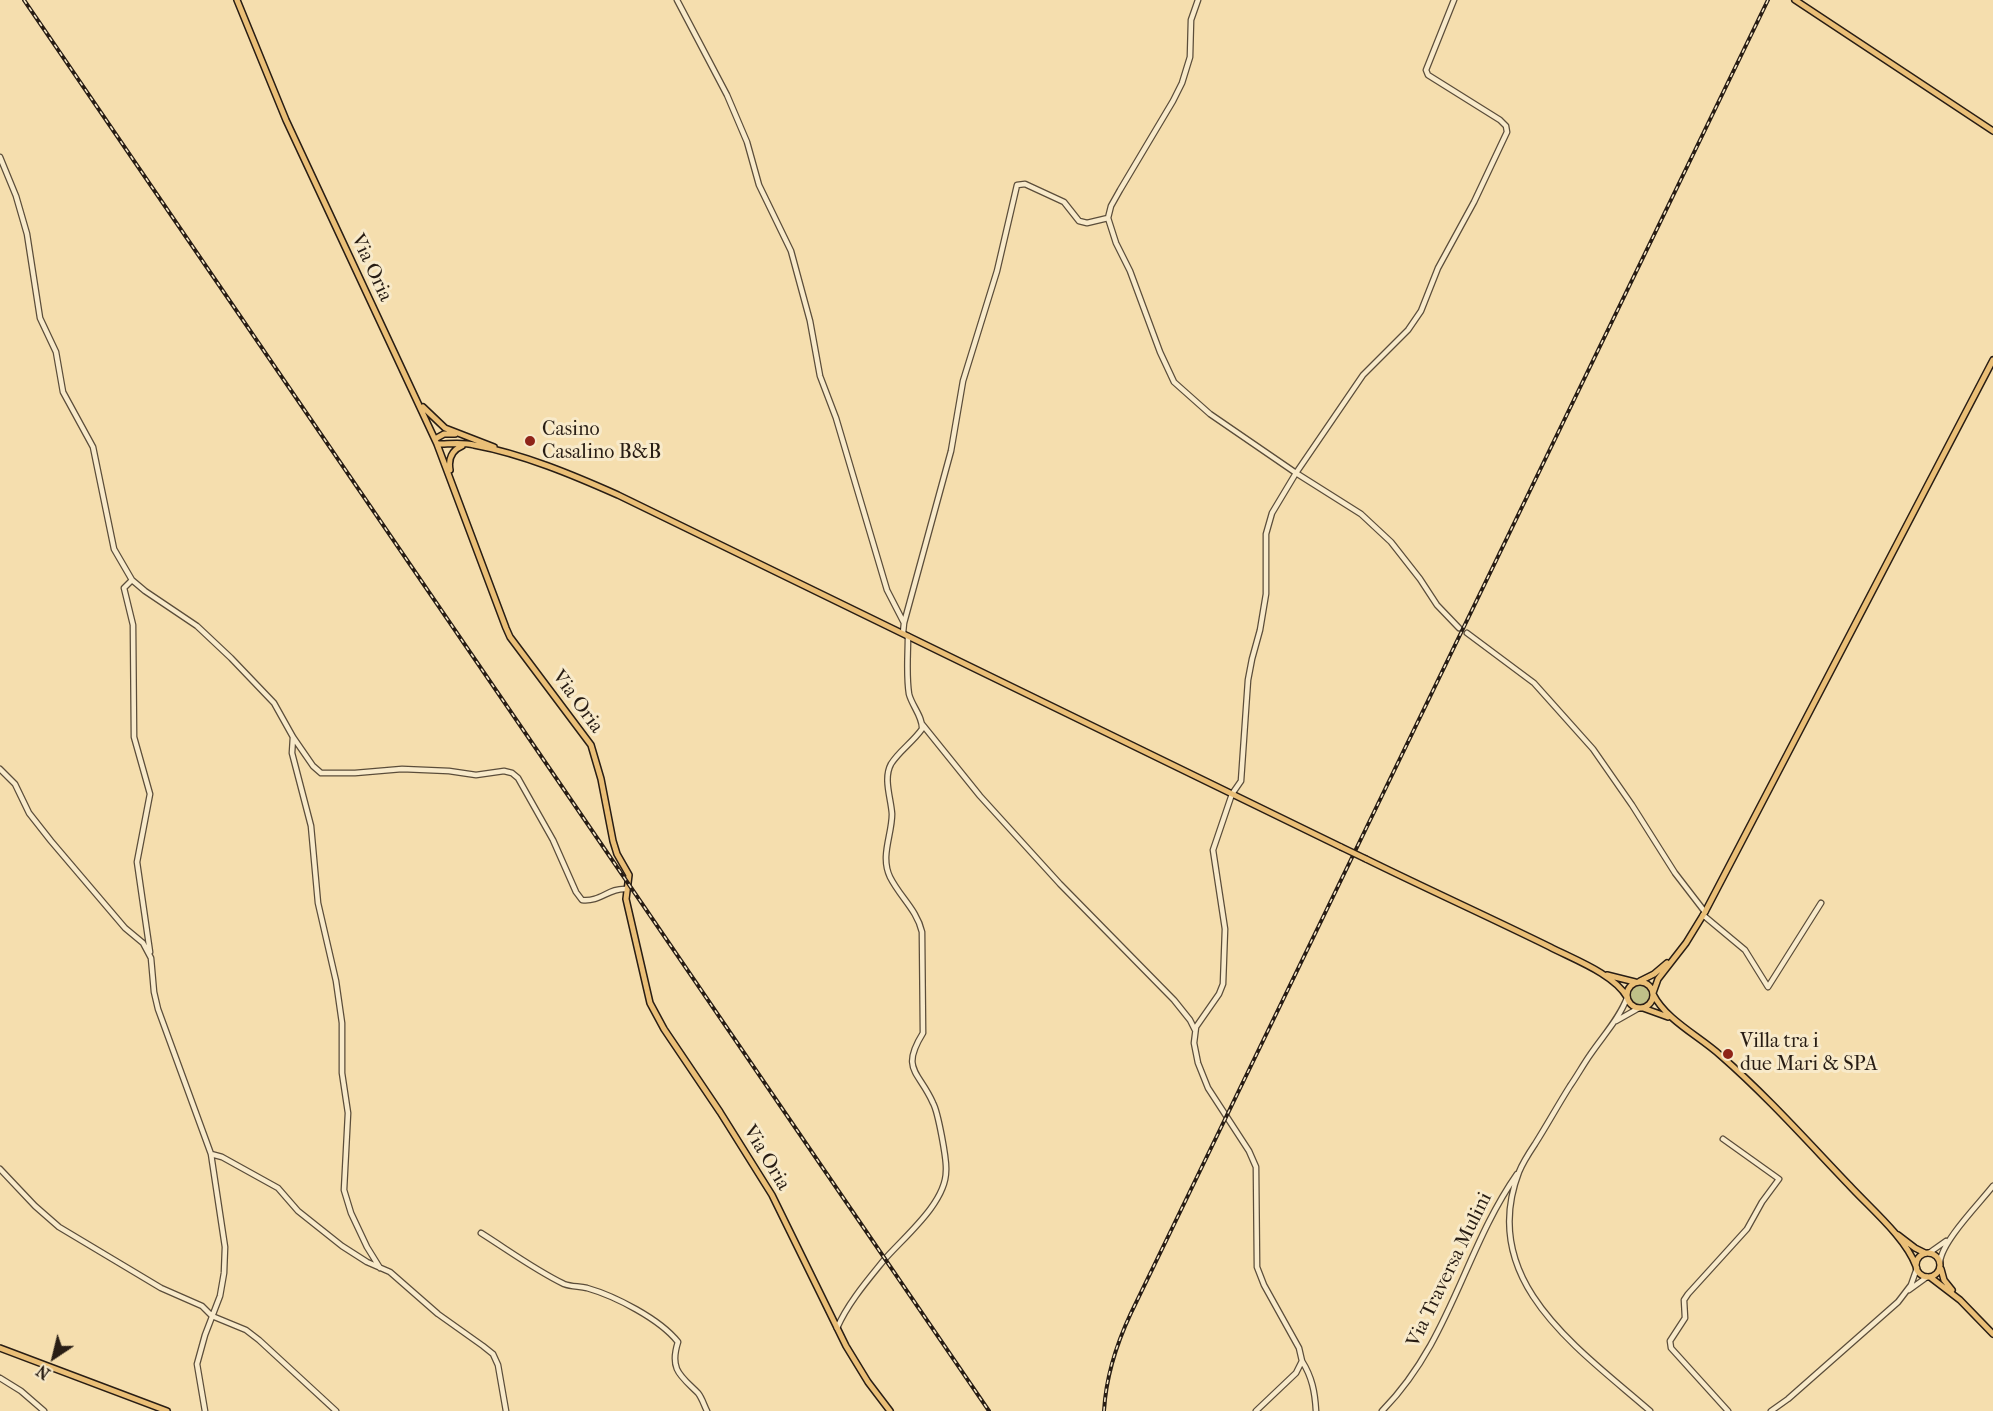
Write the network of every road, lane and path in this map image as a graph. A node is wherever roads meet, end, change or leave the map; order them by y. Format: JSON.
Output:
{"nodes":[{"id":1,"x":237,"y":0,"type":"edge"},
{"id":2,"x":677,"y":0,"type":"edge"},
{"id":3,"x":1198,"y":0,"type":"edge"},
{"id":4,"x":1454,"y":0,"type":"edge"},
{"id":5,"x":1796,"y":0,"type":"edge"},
{"id":6,"x":1993,"y":130,"type":"edge"},
{"id":7,"x":0,"y":158,"type":"edge"},
{"id":8,"x":1108,"y":218,"type":"junction"},
{"id":9,"x":1993,"y":360,"type":"edge"},
{"id":10,"x":419,"y":404,"type":"junction"},
{"id":11,"x":457,"y":434,"type":"junction"},
{"id":12,"x":436,"y":442,"type":"junction"},
{"id":13,"x":472,"y":444,"type":"junction"},
{"id":14,"x":535,"y":463,"type":"junction"},
{"id":15,"x":1296,"y":473,"type":"junction"},
{"id":16,"x":451,"y":481,"type":"junction"},
{"id":17,"x":132,"y":580,"type":"junction"},
{"id":18,"x":904,"y":623,"type":"junction"},
{"id":19,"x":1459,"y":628,"type":"dead end"},
{"id":20,"x":1467,"y":633,"type":"dead end"},
{"id":21,"x":906,"y":634,"type":"junction"},
{"id":22,"x":922,"y":724,"type":"junction"},
{"id":23,"x":293,"y":736,"type":"junction"},
{"id":24,"x":0,"y":769,"type":"edge"},
{"id":25,"x":1232,"y":794,"type":"junction"},
{"id":26,"x":626,"y":889,"type":"junction"},
{"id":27,"x":1821,"y":903,"type":"dead end"},
{"id":28,"x":1704,"y":913,"type":"junction"},
{"id":29,"x":151,"y":958,"type":"junction"},
{"id":30,"x":1673,"y":958,"type":"junction"},
{"id":31,"x":1599,"y":972,"type":"junction"},
{"id":32,"x":1638,"y":982,"type":"junction"},
{"id":33,"x":1653,"y":993,"type":"junction"},
{"id":34,"x":1627,"y":997,"type":"junction"},
{"id":35,"x":1641,"y":1008,"type":"junction"},
{"id":36,"x":1680,"y":1023,"type":"junction"},
{"id":37,"x":1611,"y":1025,"type":"junction"},
{"id":38,"x":1195,"y":1030,"type":"junction"},
{"id":39,"x":1723,"y":1139,"type":"dead end"},
{"id":40,"x":211,"y":1155,"type":"junction"},
{"id":41,"x":0,"y":1169,"type":"edge"},
{"id":42,"x":1520,"y":1169,"type":"junction"},
{"id":43,"x":1993,"y":1186,"type":"edge"},
{"id":44,"x":1886,"y":1224,"type":"junction"},
{"id":45,"x":481,"y":1233,"type":"dead end"},
{"id":46,"x":1951,"y":1238,"type":"junction"},
{"id":47,"x":1928,"y":1253,"type":"junction"},
{"id":48,"x":1940,"y":1264,"type":"junction"},
{"id":49,"x":1916,"y":1267,"type":"junction"},
{"id":50,"x":380,"y":1268,"type":"junction"},
{"id":51,"x":1929,"y":1277,"type":"junction"},
{"id":52,"x":1907,"y":1291,"type":"junction"},
{"id":53,"x":1960,"y":1300,"type":"junction"},
{"id":54,"x":212,"y":1316,"type":"junction"},
{"id":55,"x":837,"y":1328,"type":"junction"},
{"id":56,"x":1993,"y":1334,"type":"edge"},
{"id":57,"x":0,"y":1348,"type":"edge"},
{"id":58,"x":1302,"y":1361,"type":"junction"},
{"id":59,"x":0,"y":1378,"type":"edge"},
{"id":60,"x":44,"y":1411,"type":"edge"},
{"id":61,"x":167,"y":1411,"type":"edge"},
{"id":62,"x":205,"y":1411,"type":"edge"},
{"id":63,"x":336,"y":1411,"type":"edge"},
{"id":64,"x":506,"y":1411,"type":"edge"},
{"id":65,"x":707,"y":1411,"type":"edge"},
{"id":66,"x":890,"y":1411,"type":"edge"},
{"id":67,"x":1256,"y":1411,"type":"edge"},
{"id":68,"x":1316,"y":1411,"type":"edge"},
{"id":69,"x":1382,"y":1411,"type":"edge"},
{"id":70,"x":1650,"y":1411,"type":"edge"},
{"id":71,"x":1728,"y":1411,"type":"edge"},
{"id":72,"x":1771,"y":1411,"type":"edge"}],
"edges":[{"from":1,"to":10,"type":"main road","name":"Via Oria"},
{"from":2,"to":18,"type":"street"},
{"from":3,"to":8,"type":"street"},
{"from":4,"to":15,"type":"street"},
{"from":5,"to":6,"type":"main road"},
{"from":7,"to":17,"type":"street"},
{"from":8,"to":15,"type":"street"},
{"from":8,"to":18,"type":"street"},
{"from":9,"to":28,"type":"main road"},
{"from":10,"to":11,"type":"main road"},
{"from":10,"to":12,"type":"main road","name":"Via Oria"},
{"from":11,"to":12,"type":"main road"},
{"from":11,"to":14,"type":"main road"},
{"from":12,"to":13,"type":"main road"},
{"from":12,"to":16,"type":"main road","name":"Via Oria"},
{"from":13,"to":14,"type":"main road"},
{"from":13,"to":16,"type":"main road"},
{"from":14,"to":21,"type":"main road"},
{"from":15,"to":19,"type":"street"},
{"from":15,"to":25,"type":"street"},
{"from":16,"to":26,"type":"main road","name":"Via Oria"},
{"from":17,"to":23,"type":"street"},
{"from":17,"to":29,"type":"street"},
{"from":18,"to":21,"type":"street"},
{"from":20,"to":28,"type":"street"},
{"from":21,"to":22,"type":"street"},
{"from":21,"to":25,"type":"main road"},
{"from":22,"to":38,"type":"street"},
{"from":22,"to":55,"type":"street"},
{"from":23,"to":26,"type":"street"},
{"from":23,"to":50,"type":"street"},
{"from":24,"to":29,"type":"street"},
{"from":25,"to":31,"type":"main road","bridge":true},
{"from":25,"to":38,"type":"street"},
{"from":26,"to":55,"type":"main road","name":"Via Oria"},
{"from":27,"to":28,"type":"street"},
{"from":28,"to":30,"type":"main road"},
{"from":29,"to":40,"type":"street"},
{"from":30,"to":32,"type":"main road"},
{"from":30,"to":33,"type":"main road"},
{"from":31,"to":32,"type":"main road"},
{"from":31,"to":34,"type":"main road"},
{"from":32,"to":33,"type":"main road"},
{"from":32,"to":34,"type":"main road"},
{"from":33,"to":35,"type":"main road"},
{"from":33,"to":36,"type":"main road"},
{"from":34,"to":35,"type":"main road"},
{"from":34,"to":37,"type":"street"},
{"from":35,"to":36,"type":"main road"},
{"from":35,"to":37,"type":"street"},
{"from":36,"to":44,"type":"main road"},
{"from":37,"to":42,"type":"street"},
{"from":38,"to":58,"type":"street"},
{"from":39,"to":71,"type":"street"},
{"from":40,"to":50,"type":"street"},
{"from":40,"to":54,"type":"street"},
{"from":41,"to":54,"type":"street"},
{"from":42,"to":69,"type":"street","name":"Via Traversa Mulini"},
{"from":42,"to":70,"type":"street"},
{"from":43,"to":46,"type":"street"},
{"from":44,"to":47,"type":"main road"},
{"from":44,"to":49,"type":"main road"},
{"from":45,"to":65,"type":"street"},
{"from":46,"to":47,"type":"street"},
{"from":46,"to":48,"type":"street"},
{"from":47,"to":48,"type":"main road"},
{"from":47,"to":49,"type":"main road"},
{"from":48,"to":51,"type":"main road"},
{"from":48,"to":53,"type":"main road"},
{"from":49,"to":51,"type":"main road"},
{"from":49,"to":52,"type":"street"},
{"from":50,"to":64,"type":"street"},
{"from":51,"to":52,"type":"street"},
{"from":51,"to":53,"type":"main road"},
{"from":52,"to":72,"type":"street"},
{"from":53,"to":56,"type":"main road"},
{"from":54,"to":62,"type":"street"},
{"from":54,"to":63,"type":"street"},
{"from":55,"to":66,"type":"main road","name":"Via Oria"},
{"from":57,"to":61,"type":"main road"},
{"from":58,"to":67,"type":"street"},
{"from":58,"to":68,"type":"street"},
{"from":59,"to":60,"type":"street"}]}
